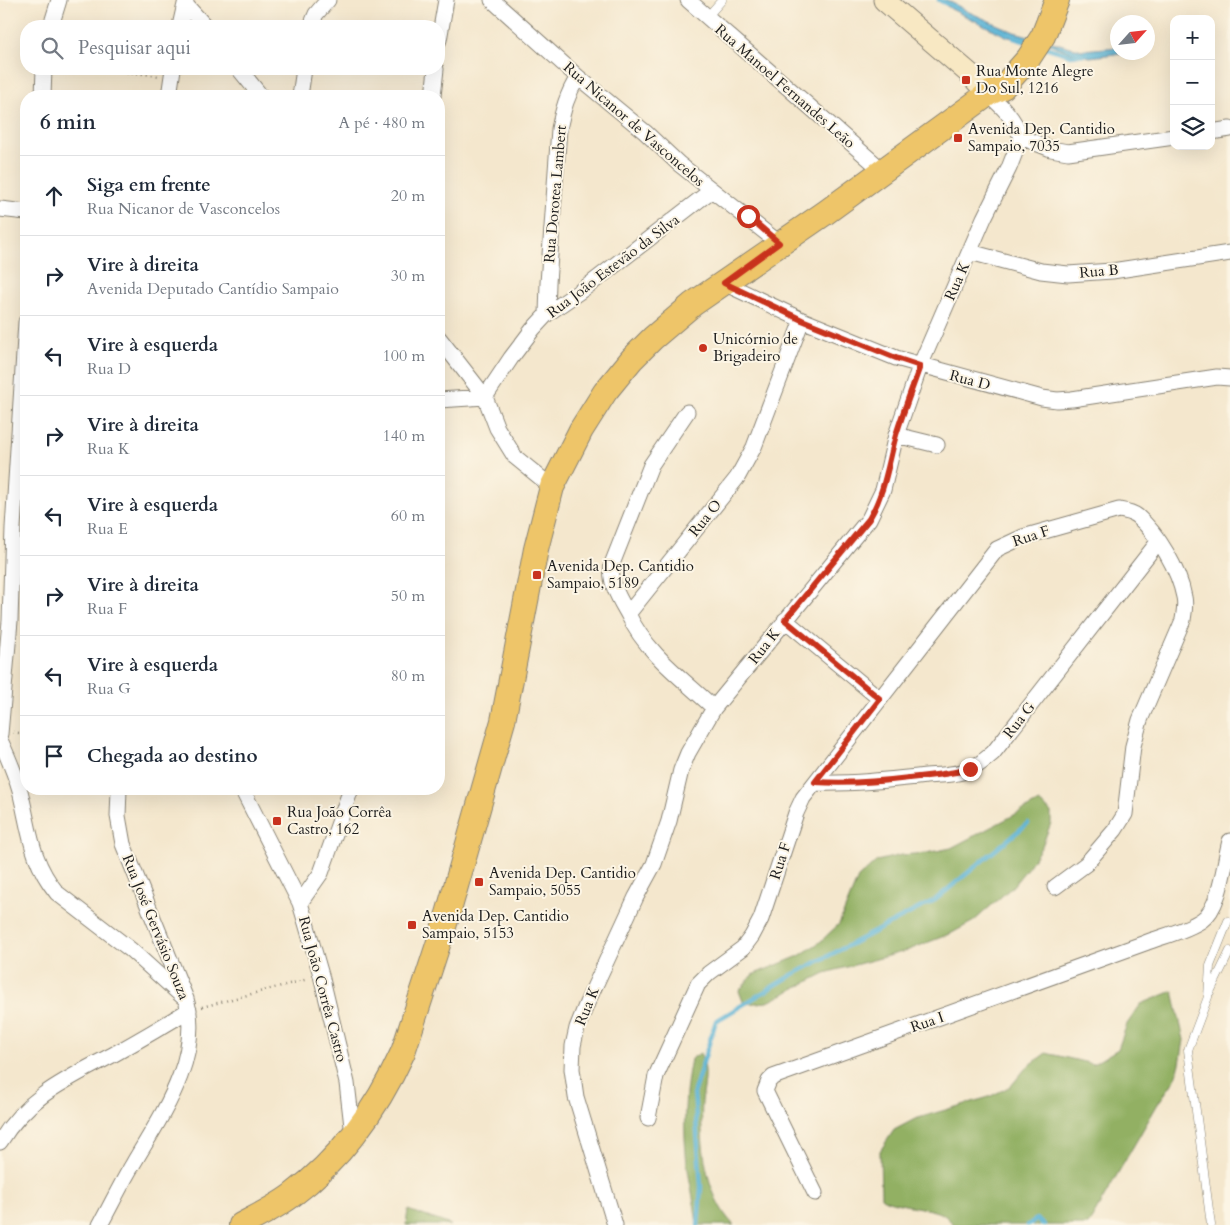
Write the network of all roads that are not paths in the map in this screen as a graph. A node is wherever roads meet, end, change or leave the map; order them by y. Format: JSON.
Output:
{"nodes":[{"id":1,"x":59,"y":0,"type":"edge"},
{"id":2,"x":328,"y":0,"type":"edge"},
{"id":3,"x":446,"y":0,"type":"edge"},
{"id":4,"x":492,"y":0,"type":"edge"},
{"id":5,"x":688,"y":0,"type":"edge"},
{"id":6,"x":722,"y":0,"type":"edge"},
{"id":7,"x":884,"y":0,"type":"edge"},
{"id":8,"x":1057,"y":0,"type":"edge"},
{"id":9,"x":185,"y":2,"type":"edge"},
{"id":10,"x":707,"y":17,"type":"junction"},
{"id":11,"x":53,"y":20,"type":"edge"},
{"id":12,"x":181,"y":20,"type":"edge"},
{"id":13,"x":200,"y":20,"type":"edge"},
{"id":14,"x":313,"y":20,"type":"edge"},
{"id":15,"x":442,"y":20,"type":"edge"},
{"id":16,"x":44,"y":75,"type":"edge"},
{"id":17,"x":172,"y":75,"type":"edge"},
{"id":18,"x":244,"y":75,"type":"edge"},
{"id":19,"x":303,"y":75,"type":"edge"},
{"id":20,"x":436,"y":75,"type":"edge"},
{"id":21,"x":578,"y":77,"type":"junction"},
{"id":22,"x":43,"y":90,"type":"edge"},
{"id":23,"x":170,"y":90,"type":"edge"},
{"id":24,"x":256,"y":90,"type":"edge"},
{"id":25,"x":301,"y":90,"type":"edge"},
{"id":26,"x":434,"y":90,"type":"edge"},
{"id":27,"x":988,"y":94,"type":"junction"},
{"id":28,"x":1230,"y":129,"type":"edge"},
{"id":29,"x":1215,"y":131,"type":"edge"},
{"id":30,"x":1021,"y":137,"type":"junction"},
{"id":31,"x":1170,"y":138,"type":"edge"},
{"id":32,"x":883,"y":172,"type":"junction"},
{"id":33,"x":712,"y":190,"type":"junction"},
{"id":34,"x":0,"y":209,"type":"edge"},
{"id":35,"x":20,"y":211,"type":"edge"},
{"id":36,"x":779,"y":243,"type":"junction"},
{"id":37,"x":970,"y":252,"type":"junction"},
{"id":38,"x":1230,"y":253,"type":"edge"},
{"id":39,"x":724,"y":283,"type":"junction"},
{"id":40,"x":548,"y":314,"type":"junction"},
{"id":41,"x":802,"y":320,"type":"junction"},
{"id":42,"x":445,"y":346,"type":"edge"},
{"id":43,"x":920,"y":366,"type":"junction"},
{"id":44,"x":1230,"y":378,"type":"edge"},
{"id":45,"x":485,"y":397,"type":"junction"},
{"id":46,"x":445,"y":400,"type":"edge"},
{"id":47,"x":687,"y":412,"type":"dead end"},
{"id":48,"x":20,"y":432,"type":"edge"},
{"id":49,"x":896,"y":435,"type":"junction"},
{"id":50,"x":937,"y":445,"type":"dead end"},
{"id":51,"x":552,"y":487,"type":"junction"},
{"id":52,"x":1158,"y":542,"type":"junction"},
{"id":53,"x":7,"y":582,"type":"edge"},
{"id":54,"x":628,"y":614,"type":"junction"},
{"id":55,"x":785,"y":620,"type":"junction"},
{"id":56,"x":2,"y":692,"type":"edge"},
{"id":57,"x":880,"y":699,"type":"junction"},
{"id":58,"x":714,"y":708,"type":"junction"},
{"id":59,"x":0,"y":734,"type":"edge"},
{"id":60,"x":0,"y":740,"type":"edge"},
{"id":61,"x":815,"y":782,"type":"junction"},
{"id":62,"x":20,"y":792,"type":"edge"},
{"id":63,"x":21,"y":795,"type":"edge"},
{"id":64,"x":118,"y":795,"type":"edge"},
{"id":65,"x":245,"y":795,"type":"edge"},
{"id":66,"x":349,"y":795,"type":"edge"},
{"id":67,"x":1230,"y":840,"type":"edge"},
{"id":68,"x":1055,"y":887,"type":"dead end"},
{"id":69,"x":300,"y":903,"type":"junction"},
{"id":70,"x":1228,"y":921,"type":"dead end"},
{"id":71,"x":1230,"y":951,"type":"edge"},
{"id":72,"x":1208,"y":997,"type":"junction"},
{"id":73,"x":187,"y":1005,"type":"junction"},
{"id":74,"x":347,"y":1083,"type":"junction"},
{"id":75,"x":370,"y":1113,"type":"junction"},
{"id":76,"x":648,"y":1118,"type":"dead end"},
{"id":77,"x":353,"y":1135,"type":"junction"},
{"id":78,"x":0,"y":1142,"type":"edge"},
{"id":79,"x":814,"y":1193,"type":"dead end"},
{"id":80,"x":100,"y":1225,"type":"edge"},
{"id":81,"x":241,"y":1225,"type":"edge"},
{"id":82,"x":615,"y":1225,"type":"edge"},
{"id":83,"x":1211,"y":1225,"type":"edge"}],
"edges":[{"from":1,"to":11,"type":"street"},
{"from":2,"to":14,"type":"street"},
{"from":3,"to":15,"type":"street"},
{"from":4,"to":21,"type":"street","name":"Rua Nicanor de Vasconcelos"},
{"from":5,"to":10,"type":"street","name":"Rua Manoel Fernandes Leão"},
{"from":6,"to":10,"type":"lane"},
{"from":7,"to":27,"type":"street"},
{"from":8,"to":27,"type":"main road"},
{"from":9,"to":12,"type":"street"},
{"from":9,"to":13,"type":"street"},
{"from":10,"to":32,"type":"street","name":"Rua Manoel Fernandes Leão"},
{"from":16,"to":22,"type":"street"},
{"from":17,"to":23,"type":"street"},
{"from":18,"to":24,"type":"street"},
{"from":19,"to":25,"type":"street"},
{"from":20,"to":26,"type":"street"},
{"from":21,"to":33,"type":"street","name":"Rua Nicanor de Vasconcelos"},
{"from":21,"to":40,"type":"street","name":"Rua Dorotea Lambert"},
{"from":27,"to":30,"type":"street"},
{"from":27,"to":32,"type":"main road"},
{"from":28,"to":29,"type":"street"},
{"from":30,"to":31,"type":"street"},
{"from":30,"to":37,"type":"street","name":"Rua K"},
{"from":32,"to":36,"type":"main road"},
{"from":33,"to":36,"type":"street","name":"Rua Nicanor de Vasconcelos"},
{"from":33,"to":40,"type":"street","name":"Rua João Estevão da Silva"},
{"from":34,"to":35,"type":"street"},
{"from":36,"to":39,"type":"main road"},
{"from":37,"to":38,"type":"street","name":"Rua B"},
{"from":37,"to":43,"type":"street","name":"Rua K"},
{"from":39,"to":41,"type":"street","name":"Rua D"},
{"from":39,"to":51,"type":"main road"},
{"from":40,"to":45,"type":"street","name":"Rua João Estevão da Silva"},
{"from":41,"to":43,"type":"street","name":"Rua D"},
{"from":41,"to":54,"type":"street","name":"Rua O"},
{"from":42,"to":45,"type":"street"},
{"from":43,"to":44,"type":"street","name":"Rua D"},
{"from":43,"to":49,"type":"street","name":"Rua K"},
{"from":45,"to":46,"type":"street"},
{"from":45,"to":51,"type":"street"},
{"from":47,"to":54,"type":"street"},
{"from":48,"to":53,"type":"street"},
{"from":49,"to":50,"type":"street"},
{"from":49,"to":55,"type":"street","name":"Rua K"},
{"from":51,"to":75,"type":"main road"},
{"from":52,"to":57,"type":"street","name":"Rua F"},
{"from":52,"to":61,"type":"street","name":"Rua G"},
{"from":52,"to":68,"type":"street","name":"Rua F"},
{"from":53,"to":56,"type":"street"},
{"from":54,"to":58,"type":"street"},
{"from":55,"to":57,"type":"street"},
{"from":55,"to":58,"type":"street","name":"Rua K"},
{"from":56,"to":59,"type":"street"},
{"from":57,"to":61,"type":"street","name":"Rua F"},
{"from":58,"to":82,"type":"street","name":"Rua K"},
{"from":60,"to":62,"type":"street"},
{"from":61,"to":76,"type":"street","name":"Rua F"},
{"from":63,"to":73,"type":"street"},
{"from":64,"to":73,"type":"street","name":"Rua José Gervásio Souza"},
{"from":65,"to":69,"type":"street","name":"Rua João Corrêa Castro"},
{"from":66,"to":69,"type":"street"},
{"from":67,"to":79,"type":"street","name":"Rua I"},
{"from":69,"to":74,"type":"street","name":"Rua João Corrêa Castro"},
{"from":70,"to":72,"type":"lane"},
{"from":71,"to":72,"type":"lane"},
{"from":72,"to":83,"type":"lane"},
{"from":73,"to":78,"type":"street"},
{"from":73,"to":80,"type":"street","name":"Rua José Gervásio Souza"},
{"from":74,"to":75,"type":"street","name":"Rua João Corrêa Castro"},
{"from":74,"to":77,"type":"street","name":"Rua João Corrêa Castro"},
{"from":75,"to":77,"type":"main road"},
{"from":77,"to":81,"type":"main road"}]}
